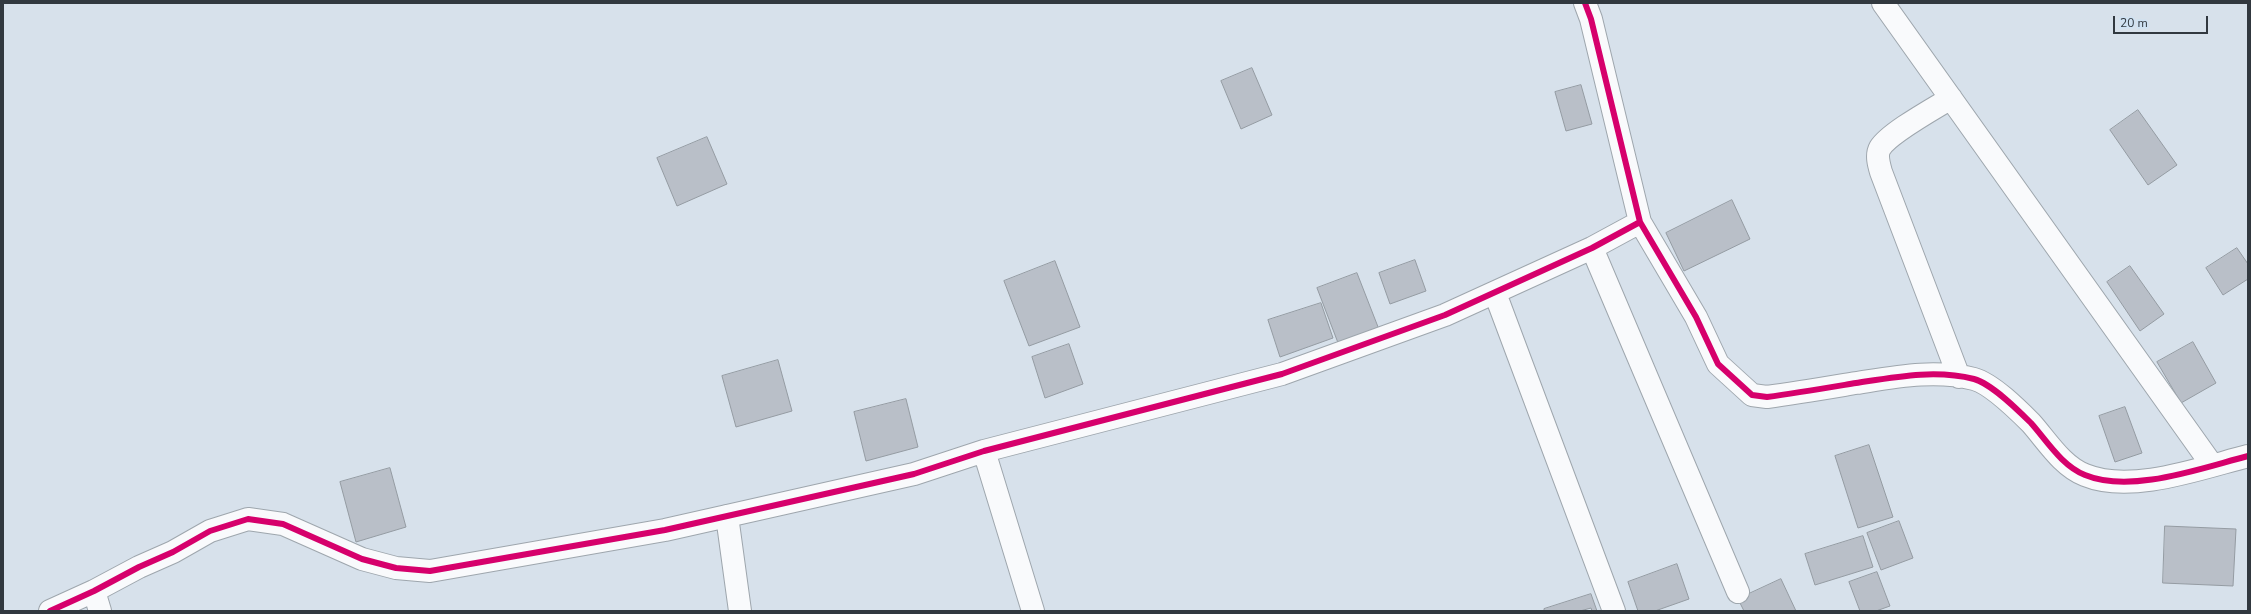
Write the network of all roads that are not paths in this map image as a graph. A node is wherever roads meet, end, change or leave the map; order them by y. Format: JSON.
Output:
{"nodes":[{"id":1,"x":1585,"y":3,"type":"edge"},
{"id":2,"x":1883,"y":3,"type":"edge"},
{"id":3,"x":1951,"y":98,"type":"junction"},
{"id":4,"x":1640,"y":222,"type":"junction"},
{"id":5,"x":1592,"y":248,"type":"junction"},
{"id":6,"x":1495,"y":293,"type":"junction"},
{"id":7,"x":1959,"y":377,"type":"junction"},
{"id":8,"x":984,"y":451,"type":"junction"},
{"id":9,"x":2248,"y":456,"type":"edge"},
{"id":10,"x":2212,"y":465,"type":"junction"},
{"id":11,"x":727,"y":516,"type":"junction"},
{"id":12,"x":1738,"y":592,"type":"dead end"},
{"id":13,"x":97,"y":601,"type":"edge"},
{"id":14,"x":50,"y":611,"type":"edge"},
{"id":15,"x":740,"y":611,"type":"edge"},
{"id":16,"x":1033,"y":611,"type":"edge"},
{"id":17,"x":1614,"y":611,"type":"edge"}],
"edges":[{"from":1,"to":4,"type":"street"},
{"from":2,"to":3,"type":"street"},
{"from":3,"to":7,"type":"street"},
{"from":3,"to":10,"type":"street"},
{"from":4,"to":5,"type":"street"},
{"from":4,"to":7,"type":"street"},
{"from":5,"to":6,"type":"street"},
{"from":5,"to":12,"type":"street"},
{"from":6,"to":8,"type":"street"},
{"from":6,"to":17,"type":"street"},
{"from":7,"to":10,"type":"street"},
{"from":8,"to":11,"type":"street"},
{"from":8,"to":16,"type":"street"},
{"from":9,"to":10,"type":"street"},
{"from":11,"to":13,"type":"street"},
{"from":11,"to":15,"type":"street"},
{"from":13,"to":14,"type":"street"}]}
